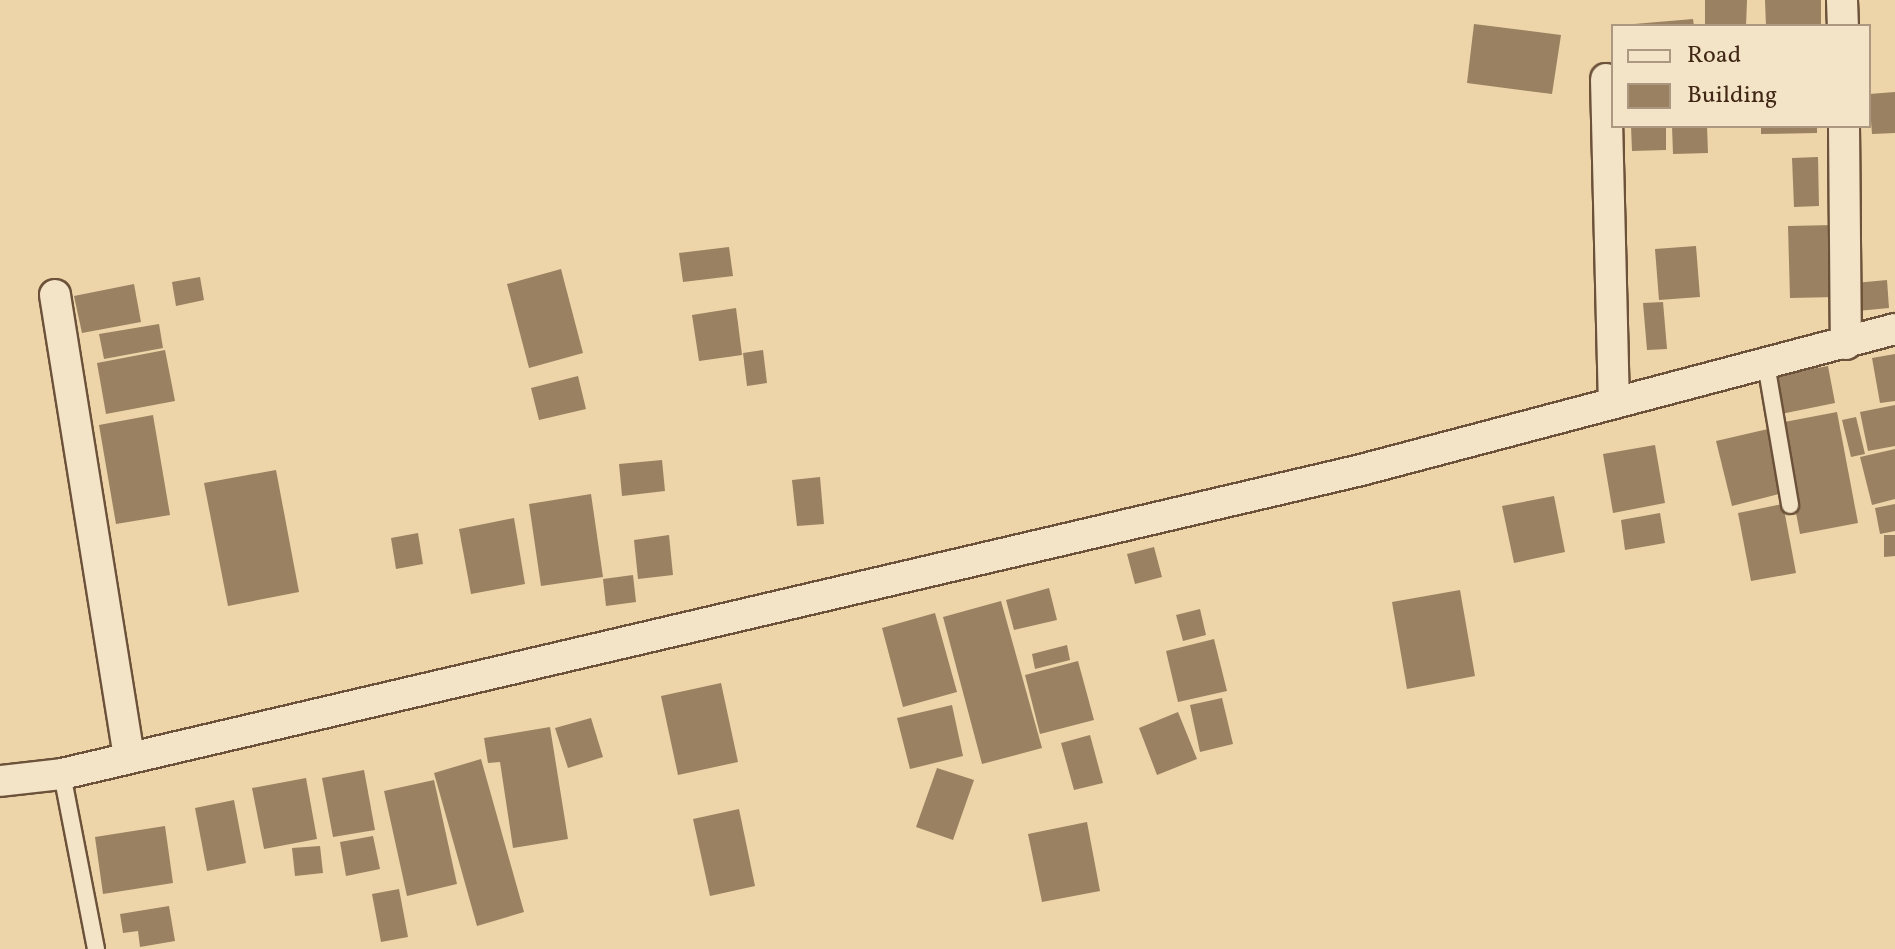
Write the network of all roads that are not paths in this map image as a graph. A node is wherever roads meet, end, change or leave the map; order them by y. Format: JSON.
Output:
{"nodes":[{"id":1,"x":1842,"y":0,"type":"edge"},
{"id":2,"x":1843,"y":24,"type":"edge"},
{"id":3,"x":1606,"y":79,"type":"dead end"},
{"id":4,"x":1844,"y":128,"type":"edge"},
{"id":5,"x":55,"y":295,"type":"dead end"},
{"id":6,"x":1895,"y":329,"type":"edge"},
{"id":7,"x":1846,"y":344,"type":"junction"},
{"id":8,"x":1766,"y":364,"type":"junction"},
{"id":9,"x":1614,"y":403,"type":"junction"},
{"id":10,"x":1790,"y":505,"type":"dead end"},
{"id":11,"x":129,"y":755,"type":"junction"},
{"id":12,"x":62,"y":774,"type":"junction"},
{"id":13,"x":0,"y":781,"type":"edge"},
{"id":14,"x":96,"y":949,"type":"edge"}],
"edges":[{"from":1,"to":2,"type":"street"},
{"from":3,"to":9,"type":"street"},
{"from":4,"to":7,"type":"street"},
{"from":5,"to":11,"type":"street"},
{"from":6,"to":7,"type":"street"},
{"from":7,"to":8,"type":"street"},
{"from":8,"to":9,"type":"street"},
{"from":8,"to":10,"type":"lane"},
{"from":9,"to":11,"type":"street"},
{"from":11,"to":12,"type":"street"},
{"from":12,"to":13,"type":"street"},
{"from":12,"to":14,"type":"lane"}]}
